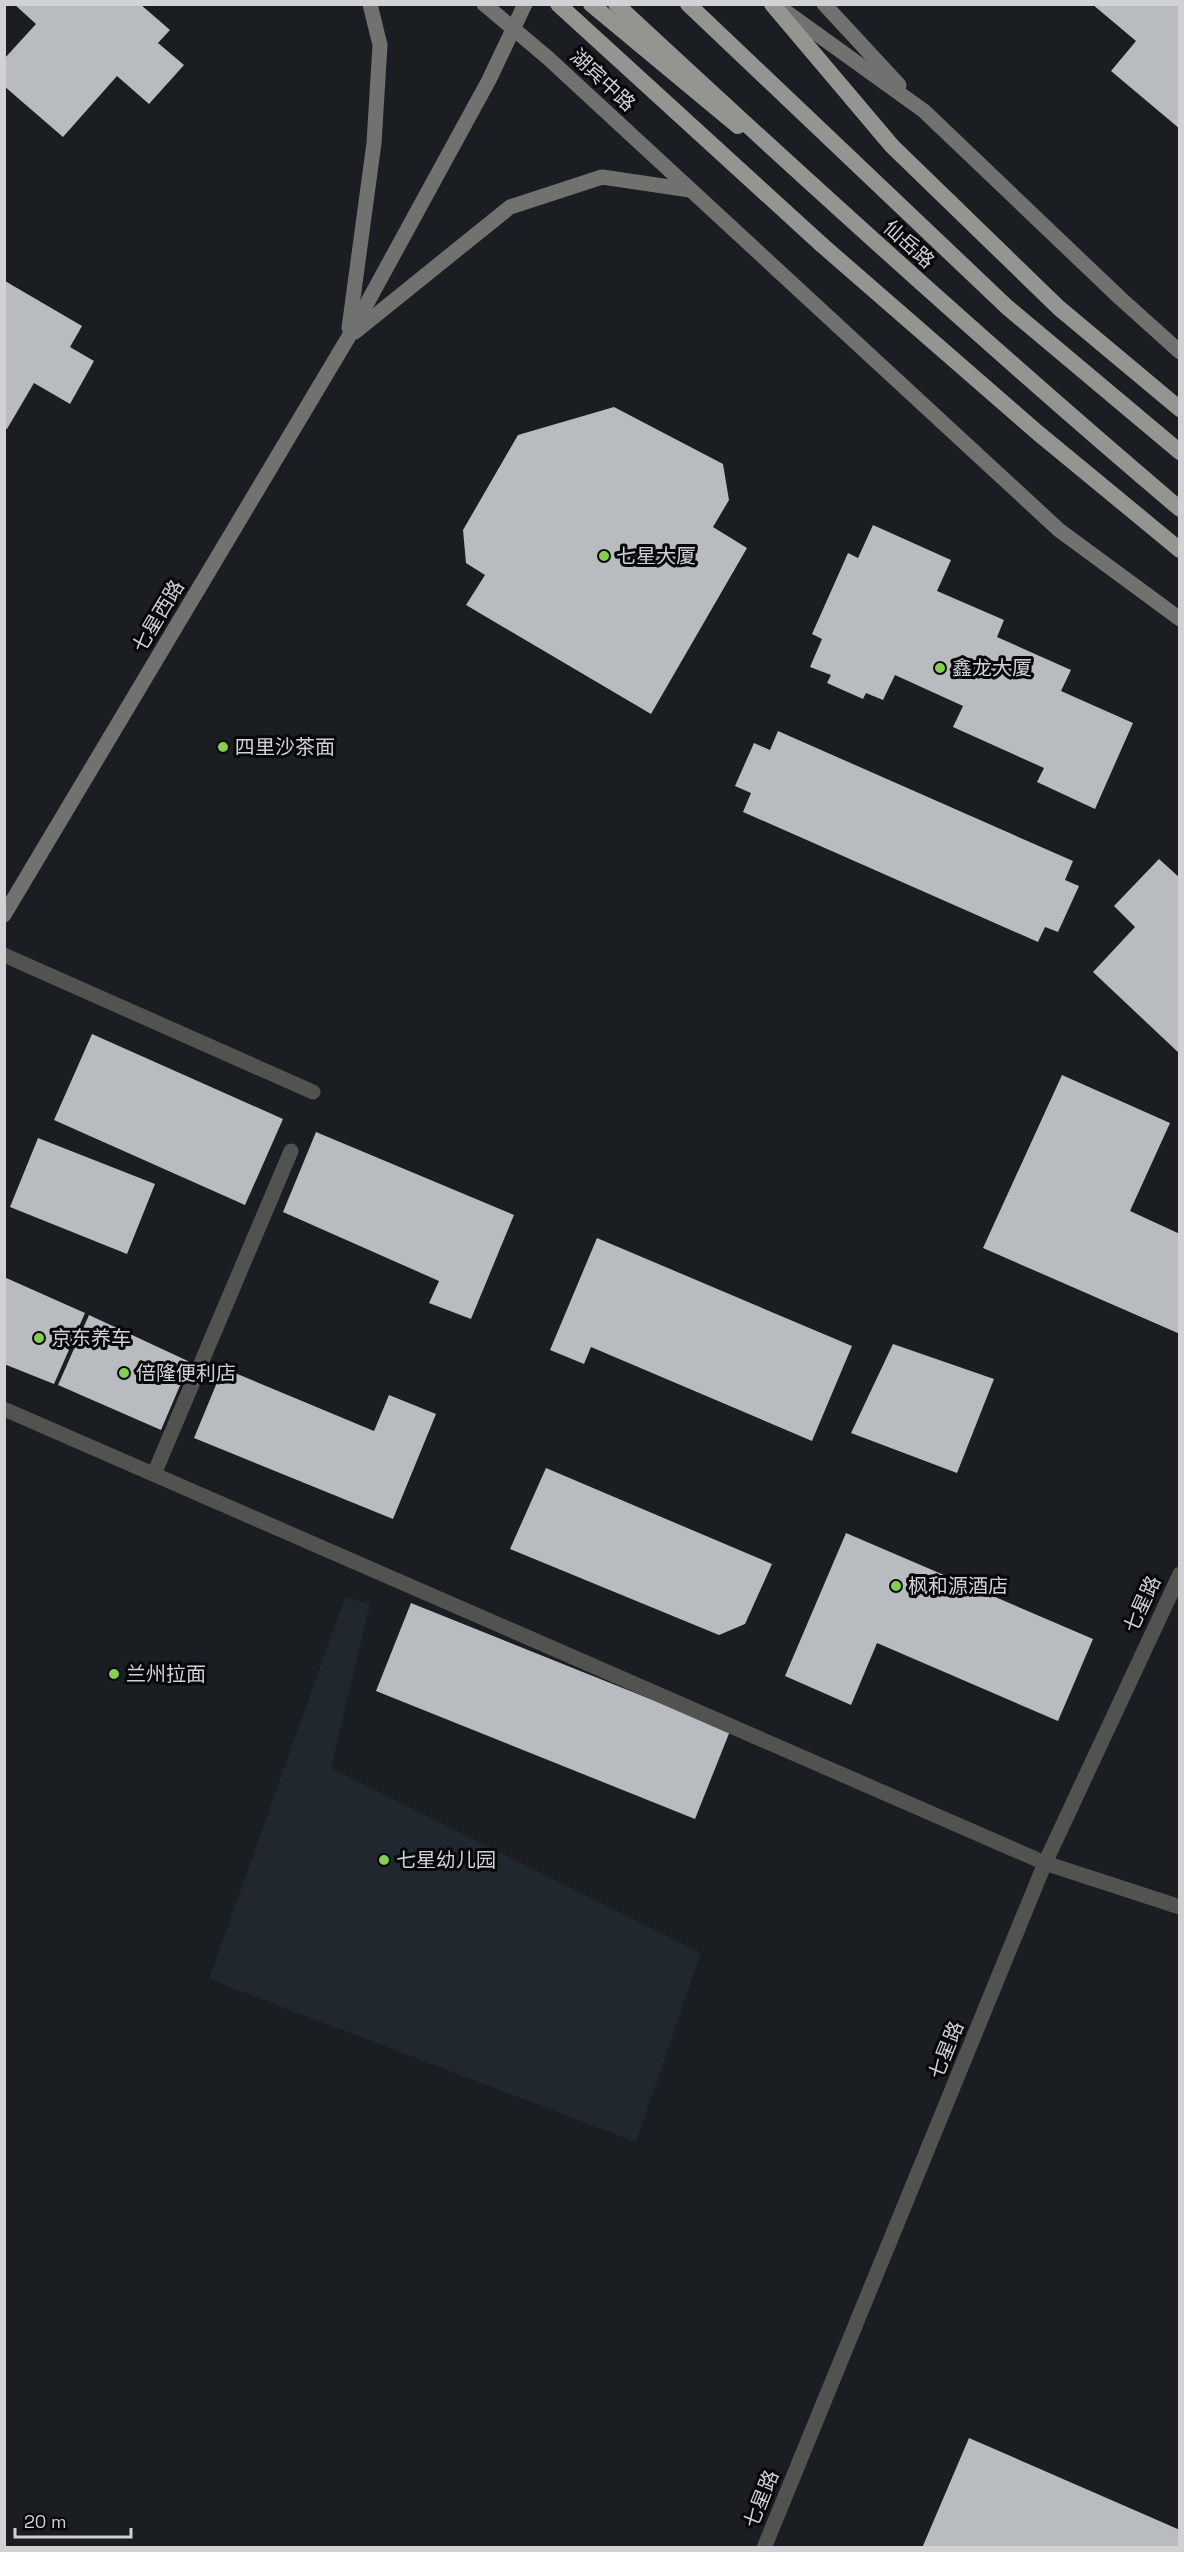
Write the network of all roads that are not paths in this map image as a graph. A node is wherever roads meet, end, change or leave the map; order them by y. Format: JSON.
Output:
{"nodes":[{"id":1,"x":370,"y":4,"type":"edge"},
{"id":2,"x":484,"y":4,"type":"edge"},
{"id":3,"x":525,"y":4,"type":"edge"},
{"id":4,"x":558,"y":4,"type":"edge"},
{"id":5,"x":591,"y":4,"type":"edge"},
{"id":6,"x":616,"y":4,"type":"edge"},
{"id":7,"x":688,"y":4,"type":"edge"},
{"id":8,"x":774,"y":4,"type":"edge"},
{"id":9,"x":824,"y":4,"type":"edge"},
{"id":10,"x":513,"y":29,"type":"junction"},
{"id":11,"x":924,"y":111,"type":"junction"},
{"id":12,"x":690,"y":190,"type":"junction"},
{"id":13,"x":836,"y":208,"type":"junction"},
{"id":14,"x":348,"y":338,"type":"junction"},
{"id":15,"x":1179,"y":351,"type":"edge"},
{"id":16,"x":1179,"y":410,"type":"edge"},
{"id":17,"x":1179,"y":452,"type":"edge"},
{"id":18,"x":1179,"y":509,"type":"edge"},
{"id":19,"x":1179,"y":550,"type":"edge"},
{"id":20,"x":1179,"y":619,"type":"edge"},
{"id":21,"x":4,"y":915,"type":"edge"},
{"id":22,"x":4,"y":955,"type":"edge"},
{"id":23,"x":313,"y":1092,"type":"dead end"},
{"id":24,"x":291,"y":1151,"type":"dead end"},
{"id":25,"x":4,"y":1409,"type":"edge"},
{"id":26,"x":154,"y":1474,"type":"junction"},
{"id":27,"x":1179,"y":1574,"type":"edge"},
{"id":28,"x":1046,"y":1863,"type":"junction"},
{"id":29,"x":1179,"y":1906,"type":"edge"},
{"id":30,"x":764,"y":2547,"type":"edge"}],
"edges":[{"from":1,"to":14,"type":"main road"},
{"from":2,"to":10,"type":"main road","name":"湖宾中路"},
{"from":3,"to":10,"type":"main road","name":"七星西路"},
{"from":4,"to":19,"type":"highway","bridge":true},
{"from":5,"to":13,"type":"highway","bridge":true},
{"from":6,"to":13,"type":"highway","name":"仙岳路","bridge":true},
{"from":7,"to":17,"type":"highway","name":"仙岳路","bridge":true},
{"from":8,"to":11,"type":"main road"},
{"from":8,"to":16,"type":"highway","bridge":true},
{"from":9,"to":11,"type":"main road"},
{"from":10,"to":12,"type":"main road","name":"湖宾中路"},
{"from":10,"to":14,"type":"main road","name":"七星西路"},
{"from":11,"to":15,"type":"main road"},
{"from":12,"to":14,"type":"main road"},
{"from":12,"to":20,"type":"main road","name":"湖宾中路"},
{"from":13,"to":18,"type":"highway","name":"仙岳路","bridge":true},
{"from":14,"to":21,"type":"main road","name":"七星西路"},
{"from":22,"to":23,"type":"street"},
{"from":24,"to":26,"type":"street"},
{"from":25,"to":26,"type":"street"},
{"from":26,"to":28,"type":"street"},
{"from":27,"to":28,"type":"street","name":"七星路"},
{"from":28,"to":29,"type":"street"},
{"from":28,"to":30,"type":"street","name":"七星路"}]}
